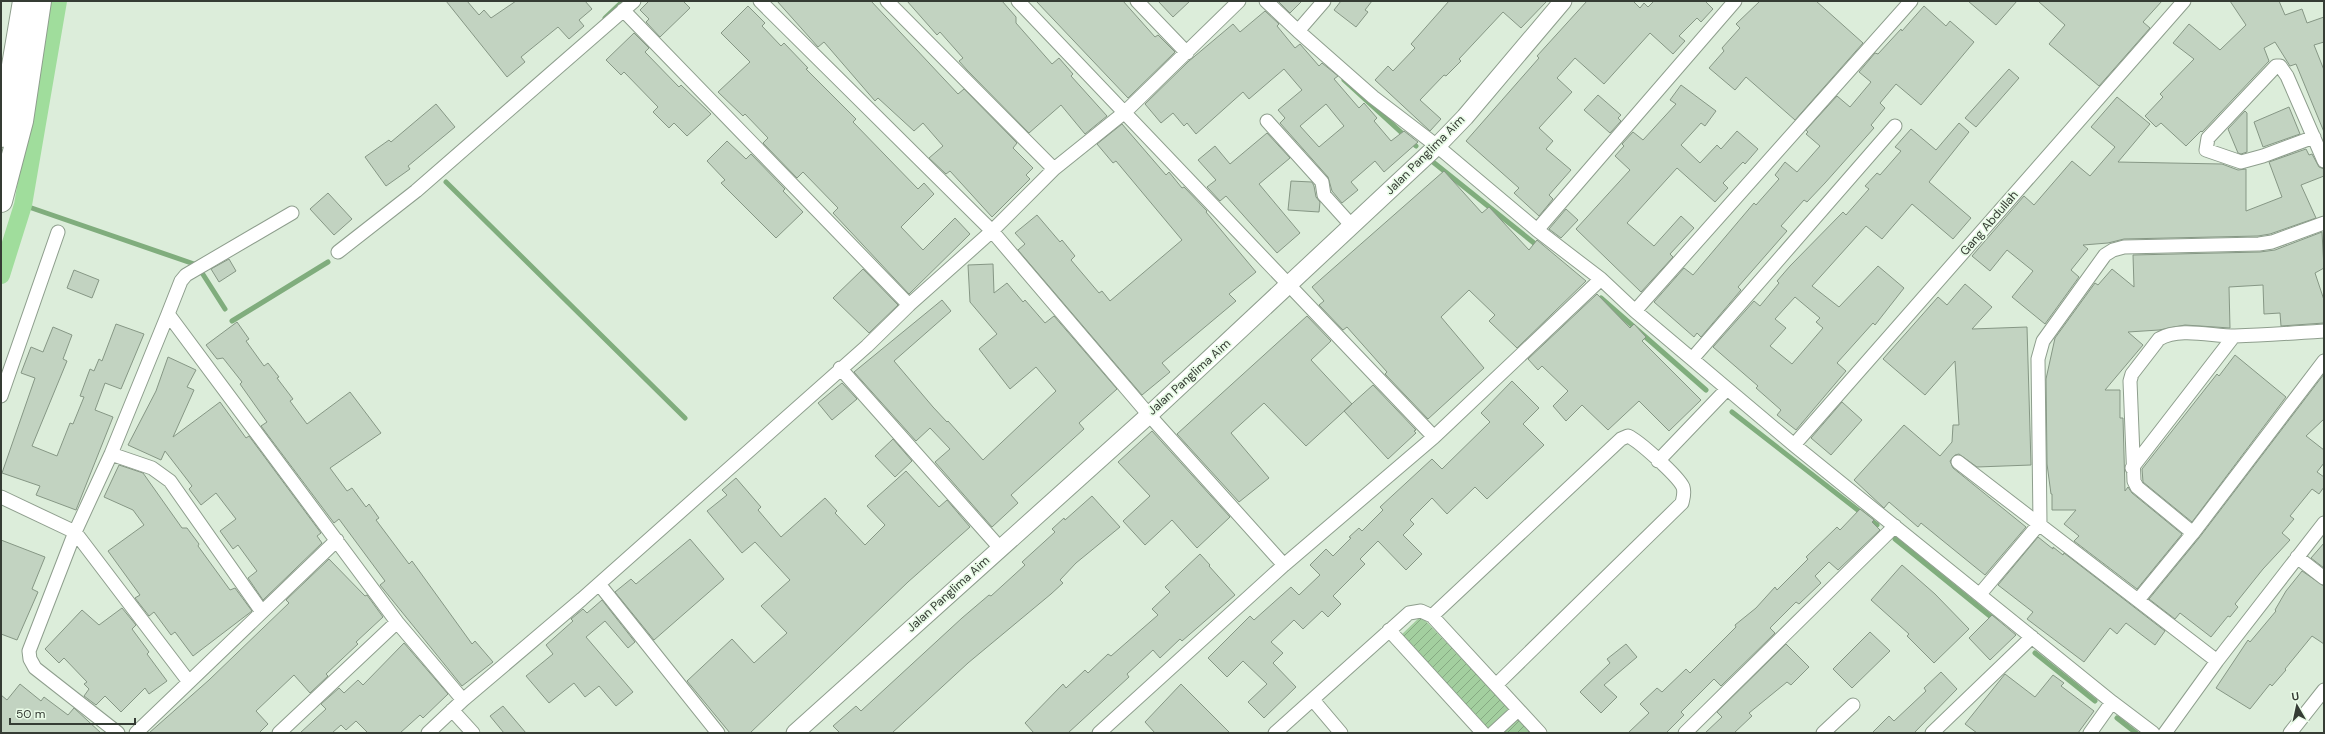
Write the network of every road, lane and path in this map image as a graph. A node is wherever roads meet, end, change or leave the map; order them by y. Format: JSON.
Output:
{"nodes":[{"id":1,"x":24,"y":1,"type":"edge"},
{"id":2,"x":40,"y":1,"type":"edge"},
{"id":3,"x":634,"y":1,"type":"edge"},
{"id":4,"x":760,"y":1,"type":"edge"},
{"id":5,"x":887,"y":1,"type":"edge"},
{"id":6,"x":1018,"y":1,"type":"edge"},
{"id":7,"x":1137,"y":1,"type":"edge"},
{"id":8,"x":1239,"y":1,"type":"edge"},
{"id":9,"x":1266,"y":1,"type":"edge"},
{"id":10,"x":1324,"y":1,"type":"edge"},
{"id":11,"x":1563,"y":1,"type":"edge"},
{"id":12,"x":1735,"y":1,"type":"edge"},
{"id":13,"x":1911,"y":1,"type":"edge"},
{"id":14,"x":2184,"y":1,"type":"edge"},
{"id":15,"x":623,"y":10,"type":"junction"},
{"id":16,"x":1298,"y":31,"type":"junction"},
{"id":17,"x":1188,"y":53,"type":"junction"},
{"id":18,"x":1125,"y":112,"type":"junction"},
{"id":19,"x":1267,"y":121,"type":"dead end"},
{"id":20,"x":1895,"y":126,"type":"dead end"},
{"id":21,"x":1,"y":136,"type":"edge"},
{"id":22,"x":2314,"y":137,"type":"junction"},
{"id":23,"x":1437,"y":146,"type":"junction"},
{"id":24,"x":2324,"y":161,"type":"edge"},
{"id":25,"x":1054,"y":169,"type":"junction"},
{"id":26,"x":1,"y":201,"type":"edge"},
{"id":27,"x":292,"y":213,"type":"dead end"},
{"id":28,"x":2324,"y":223,"type":"edge"},
{"id":29,"x":1352,"y":226,"type":"junction"},
{"id":30,"x":1536,"y":230,"type":"junction"},
{"id":31,"x":58,"y":232,"type":"dead end"},
{"id":32,"x":992,"y":232,"type":"junction"},
{"id":33,"x":338,"y":252,"type":"dead end"},
{"id":34,"x":1601,"y":280,"type":"junction"},
{"id":35,"x":1289,"y":286,"type":"junction"},
{"id":36,"x":908,"y":305,"type":"junction"},
{"id":37,"x":1635,"y":311,"type":"junction"},
{"id":38,"x":168,"y":314,"type":"junction"},
{"id":39,"x":2324,"y":331,"type":"edge"},
{"id":40,"x":2234,"y":336,"type":"junction"},
{"id":41,"x":1692,"y":359,"type":"junction"},
{"id":42,"x":2324,"y":360,"type":"edge"},
{"id":43,"x":840,"y":368,"type":"junction"},
{"id":44,"x":1727,"y":389,"type":"junction"},
{"id":45,"x":1,"y":396,"type":"edge"},
{"id":46,"x":1149,"y":415,"type":"junction"},
{"id":47,"x":1434,"y":437,"type":"junction"},
{"id":48,"x":1794,"y":445,"type":"junction"},
{"id":49,"x":111,"y":454,"type":"junction"},
{"id":50,"x":1658,"y":461,"type":"junction"},
{"id":51,"x":1958,"y":462,"type":"dead end"},
{"id":52,"x":2132,"y":468,"type":"junction"},
{"id":53,"x":1,"y":497,"type":"edge"},
{"id":54,"x":2040,"y":523,"type":"junction"},
{"id":55,"x":2324,"y":523,"type":"edge"},
{"id":56,"x":1896,"y":526,"type":"junction"},
{"id":57,"x":75,"y":532,"type":"junction"},
{"id":58,"x":2193,"y":533,"type":"junction"},
{"id":59,"x":337,"y":540,"type":"junction"},
{"id":60,"x":1000,"y":548,"type":"junction"},
{"id":61,"x":2297,"y":558,"type":"junction"},
{"id":62,"x":1284,"y":565,"type":"junction"},
{"id":63,"x":2324,"y":578,"type":"edge"},
{"id":64,"x":599,"y":584,"type":"junction"},
{"id":65,"x":1980,"y":594,"type":"junction"},
{"id":66,"x":2138,"y":600,"type":"junction"},
{"id":67,"x":262,"y":612,"type":"junction"},
{"id":68,"x":1432,"y":616,"type":"junction"},
{"id":69,"x":397,"y":622,"type":"junction"},
{"id":70,"x":1388,"y":630,"type":"junction"},
{"id":71,"x":2032,"y":638,"type":"junction"},
{"id":72,"x":2217,"y":661,"type":"junction"},
{"id":73,"x":189,"y":682,"type":"junction"},
{"id":74,"x":1496,"y":685,"type":"junction"},
{"id":75,"x":2323,"y":694,"type":"edge"},
{"id":76,"x":464,"y":700,"type":"junction"},
{"id":77,"x":1312,"y":700,"type":"junction"},
{"id":78,"x":2112,"y":702,"type":"junction"},
{"id":79,"x":1853,"y":704,"type":"dead end"},
{"id":80,"x":452,"y":710,"type":"junction"},
{"id":81,"x":1518,"y":710,"type":"junction"},
{"id":82,"x":118,"y":733,"type":"edge"},
{"id":83,"x":136,"y":733,"type":"edge"},
{"id":84,"x":279,"y":733,"type":"edge"},
{"id":85,"x":428,"y":733,"type":"edge"},
{"id":86,"x":473,"y":733,"type":"edge"},
{"id":87,"x":718,"y":733,"type":"edge"},
{"id":88,"x":795,"y":733,"type":"edge"},
{"id":89,"x":1099,"y":733,"type":"edge"},
{"id":90,"x":1275,"y":733,"type":"edge"},
{"id":91,"x":1341,"y":733,"type":"edge"},
{"id":92,"x":1483,"y":733,"type":"edge"},
{"id":93,"x":1493,"y":733,"type":"edge"},
{"id":94,"x":1540,"y":733,"type":"edge"},
{"id":95,"x":1686,"y":733,"type":"edge"},
{"id":96,"x":1823,"y":733,"type":"edge"},
{"id":97,"x":1932,"y":733,"type":"edge"},
{"id":98,"x":2090,"y":733,"type":"edge"},
{"id":99,"x":2153,"y":733,"type":"edge"},
{"id":100,"x":2165,"y":733,"type":"edge"},
{"id":101,"x":2290,"y":733,"type":"edge"}],
"edges":[{"from":1,"to":21,"type":"highway"},
{"from":2,"to":26,"type":"highway"},
{"from":3,"to":15,"type":"street"},
{"from":4,"to":32,"type":"street"},
{"from":5,"to":25,"type":"street"},
{"from":6,"to":18,"type":"street"},
{"from":7,"to":17,"type":"street"},
{"from":8,"to":17,"type":"street"},
{"from":9,"to":16,"type":"street"},
{"from":10,"to":16,"type":"street"},
{"from":11,"to":23,"type":"street","name":"Jalan Panglima Aim"},
{"from":12,"to":30,"type":"street"},
{"from":13,"to":37,"type":"street"},
{"from":14,"to":48,"type":"street","name":"Gang Abdullah"},
{"from":15,"to":33,"type":"street"},
{"from":15,"to":36,"type":"street"},
{"from":16,"to":23,"type":"street"},
{"from":17,"to":18,"type":"street"},
{"from":18,"to":25,"type":"street"},
{"from":18,"to":35,"type":"street"},
{"from":19,"to":29,"type":"street"},
{"from":20,"to":41,"type":"street"},
{"from":22,"to":22,"type":"street"},
{"from":22,"to":24,"type":"street"},
{"from":23,"to":29,"type":"street","name":"Jalan Panglima Aim"},
{"from":23,"to":30,"type":"street"},
{"from":25,"to":32,"type":"street"},
{"from":27,"to":38,"type":"street"},
{"from":28,"to":54,"type":"street"},
{"from":29,"to":35,"type":"street","name":"Jalan Panglima Aim"},
{"from":30,"to":34,"type":"street"},
{"from":31,"to":45,"type":"street"},
{"from":32,"to":36,"type":"street"},
{"from":32,"to":46,"type":"street"},
{"from":34,"to":37,"type":"street"},
{"from":34,"to":47,"type":"street"},
{"from":35,"to":46,"type":"street","name":"Jalan Panglima Aim"},
{"from":35,"to":47,"type":"street"},
{"from":36,"to":43,"type":"street"},
{"from":37,"to":41,"type":"street"},
{"from":38,"to":49,"type":"street"},
{"from":38,"to":59,"type":"street"},
{"from":39,"to":40,"type":"street"},
{"from":40,"to":52,"type":"street"},
{"from":40,"to":52,"type":"street"},
{"from":41,"to":44,"type":"street"},
{"from":42,"to":58,"type":"street"},
{"from":43,"to":60,"type":"street"},
{"from":43,"to":64,"type":"street"},
{"from":44,"to":48,"type":"street"},
{"from":44,"to":50,"type":"street"},
{"from":46,"to":60,"type":"street","name":"Jalan Panglima Aim"},
{"from":46,"to":62,"type":"street"},
{"from":47,"to":62,"type":"street"},
{"from":48,"to":56,"type":"street"},
{"from":49,"to":57,"type":"street"},
{"from":49,"to":67,"type":"street"},
{"from":50,"to":68,"type":"street"},
{"from":50,"to":74,"type":"street"},
{"from":51,"to":54,"type":"street"},
{"from":52,"to":58,"type":"street"},
{"from":53,"to":57,"type":"street"},
{"from":54,"to":65,"type":"street"},
{"from":54,"to":66,"type":"street"},
{"from":55,"to":61,"type":"street"},
{"from":56,"to":65,"type":"street"},
{"from":56,"to":95,"type":"street"},
{"from":57,"to":73,"type":"street"},
{"from":57,"to":82,"type":"street"},
{"from":58,"to":66,"type":"street"},
{"from":59,"to":67,"type":"street"},
{"from":59,"to":69,"type":"street"},
{"from":60,"to":88,"type":"street","name":"Jalan Panglima Aim"},
{"from":61,"to":63,"type":"street"},
{"from":61,"to":72,"type":"street"},
{"from":62,"to":89,"type":"street"},
{"from":64,"to":76,"type":"street"},
{"from":64,"to":87,"type":"street"},
{"from":65,"to":71,"type":"street"},
{"from":66,"to":72,"type":"street"},
{"from":67,"to":73,"type":"street"},
{"from":68,"to":70,"type":"street"},
{"from":68,"to":74,"type":"street"},
{"from":69,"to":76,"type":"street"},
{"from":69,"to":84,"type":"street"},
{"from":70,"to":77,"type":"street"},
{"from":70,"to":92,"type":"street"},
{"from":71,"to":78,"type":"street"},
{"from":71,"to":97,"type":"street"},
{"from":72,"to":100,"type":"street"},
{"from":73,"to":83,"type":"street"},
{"from":74,"to":81,"type":"street"},
{"from":75,"to":101,"type":"street"},
{"from":76,"to":80,"type":"street"},
{"from":77,"to":90,"type":"street"},
{"from":77,"to":91,"type":"street"},
{"from":78,"to":98,"type":"street"},
{"from":78,"to":99,"type":"street"},
{"from":79,"to":96,"type":"street"},
{"from":80,"to":85,"type":"street"},
{"from":80,"to":86,"type":"street"},
{"from":81,"to":93,"type":"street"},
{"from":81,"to":94,"type":"street"}]}
